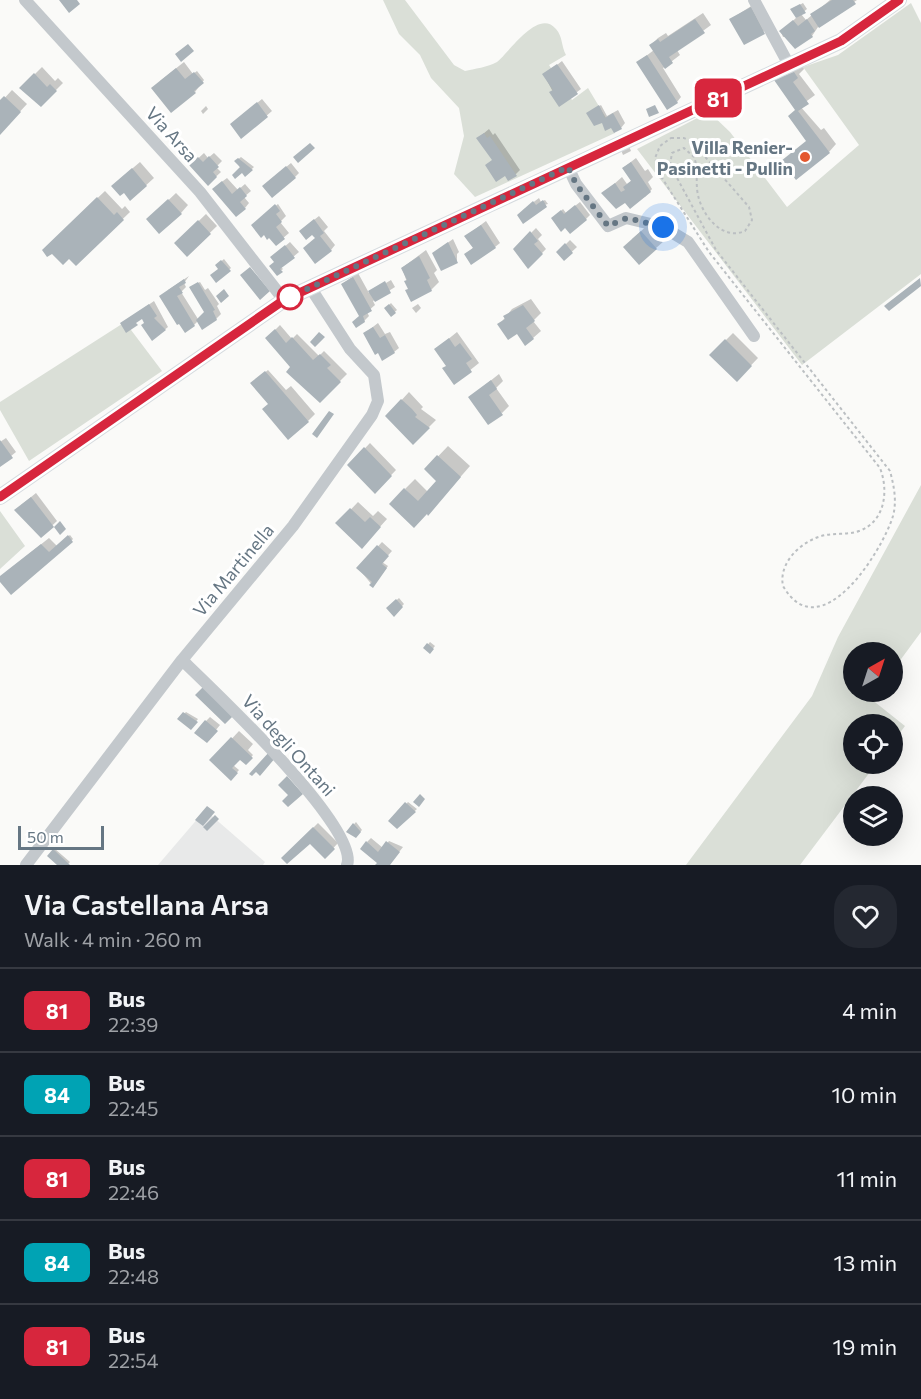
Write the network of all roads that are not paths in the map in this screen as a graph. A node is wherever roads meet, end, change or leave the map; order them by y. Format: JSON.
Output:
{"nodes":[{"id":1,"x":25,"y":0,"type":"edge"},
{"id":2,"x":754,"y":0,"type":"edge"},
{"id":3,"x":898,"y":0,"type":"edge"},
{"id":4,"x":789,"y":65,"type":"junction"},
{"id":5,"x":568,"y":167,"type":"junction"},
{"id":6,"x":310,"y":287,"type":"junction"},
{"id":7,"x":284,"y":300,"type":"junction"},
{"id":8,"x":753,"y":336,"type":"dead end"},
{"id":9,"x":0,"y":497,"type":"edge"},
{"id":10,"x":182,"y":660,"type":"junction"},
{"id":11,"x":26,"y":865,"type":"edge"},
{"id":12,"x":347,"y":865,"type":"edge"}],
"edges":[{"from":1,"to":7,"type":"street","name":"Via Arsa"},
{"from":2,"to":4,"type":"street"},
{"from":3,"to":4,"type":"main road"},
{"from":4,"to":5,"type":"main road"},
{"from":5,"to":6,"type":"main road"},
{"from":5,"to":8,"type":"street"},
{"from":6,"to":7,"type":"main road"},
{"from":6,"to":10,"type":"street","name":"Via Martinella"},
{"from":7,"to":9,"type":"main road"},
{"from":10,"to":11,"type":"street","name":"Via Martinella"},
{"from":10,"to":12,"type":"street","name":"Via degli Ontani"}]}
